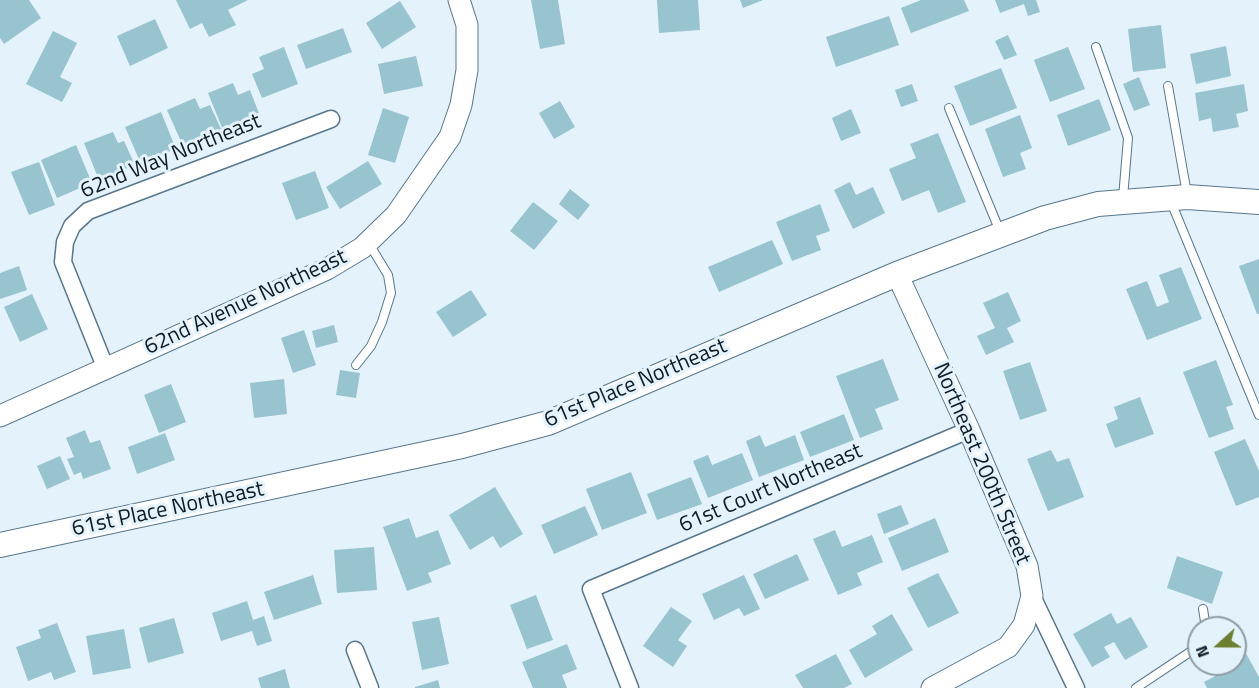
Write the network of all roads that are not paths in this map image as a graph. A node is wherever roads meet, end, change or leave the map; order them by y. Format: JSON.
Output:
{"nodes":[{"id":1,"x":459,"y":0,"type":"edge"},
{"id":2,"x":1096,"y":47,"type":"dead end"},
{"id":3,"x":1168,"y":86,"type":"dead end"},
{"id":4,"x":950,"y":108,"type":"dead end"},
{"id":5,"x":331,"y":119,"type":"dead end"},
{"id":6,"x":1179,"y":198,"type":"junction"},
{"id":7,"x":1123,"y":202,"type":"junction"},
{"id":8,"x":1259,"y":202,"type":"edge"},
{"id":9,"x":1001,"y":234,"type":"junction"},
{"id":10,"x":368,"y":242,"type":"junction"},
{"id":11,"x":897,"y":274,"type":"junction"},
{"id":12,"x":356,"y":365,"type":"dead end"},
{"id":13,"x":106,"y":369,"type":"junction"},
{"id":14,"x":1259,"y":414,"type":"edge"},
{"id":15,"x":0,"y":416,"type":"edge"},
{"id":16,"x":969,"y":430,"type":"junction"},
{"id":17,"x":0,"y":545,"type":"edge"},
{"id":18,"x":1032,"y":596,"type":"junction"},
{"id":19,"x":1203,"y":609,"type":"dead end"},
{"id":20,"x":1204,"y":616,"type":"edge"},
{"id":21,"x":355,"y":650,"type":"dead end"},
{"id":22,"x":1187,"y":654,"type":"edge"},
{"id":23,"x":370,"y":688,"type":"edge"},
{"id":24,"x":630,"y":688,"type":"edge"},
{"id":25,"x":932,"y":688,"type":"edge"},
{"id":26,"x":1076,"y":688,"type":"edge"},
{"id":27,"x":1136,"y":688,"type":"edge"}],
"edges":[{"from":1,"to":10,"type":"street","name":"62nd Avenue Northeast"},
{"from":2,"to":7,"type":"lane"},
{"from":3,"to":6,"type":"lane"},
{"from":4,"to":9,"type":"lane"},
{"from":5,"to":13,"type":"street","name":"62nd Way Northeast"},
{"from":6,"to":7,"type":"main road","name":"61st Place Northeast"},
{"from":6,"to":8,"type":"main road","name":"61st Place Northeast"},
{"from":6,"to":14,"type":"lane"},
{"from":7,"to":9,"type":"main road","name":"61st Place Northeast"},
{"from":9,"to":11,"type":"main road","name":"61st Place Northeast"},
{"from":10,"to":12,"type":"lane"},
{"from":10,"to":13,"type":"street","name":"62nd Avenue Northeast"},
{"from":11,"to":16,"type":"street","name":"Northeast 200th Street"},
{"from":11,"to":17,"type":"main road","name":"61st Place Northeast"},
{"from":13,"to":15,"type":"street","name":"62nd Avenue Northeast"},
{"from":16,"to":18,"type":"street","name":"Northeast 200th Street"},
{"from":16,"to":24,"type":"street","name":"61st Court Northeast"},
{"from":18,"to":25,"type":"street"},
{"from":18,"to":26,"type":"street","name":"Northeast 200th Street"},
{"from":19,"to":20,"type":"lane"},
{"from":21,"to":23,"type":"street"},
{"from":22,"to":27,"type":"lane"}]}
